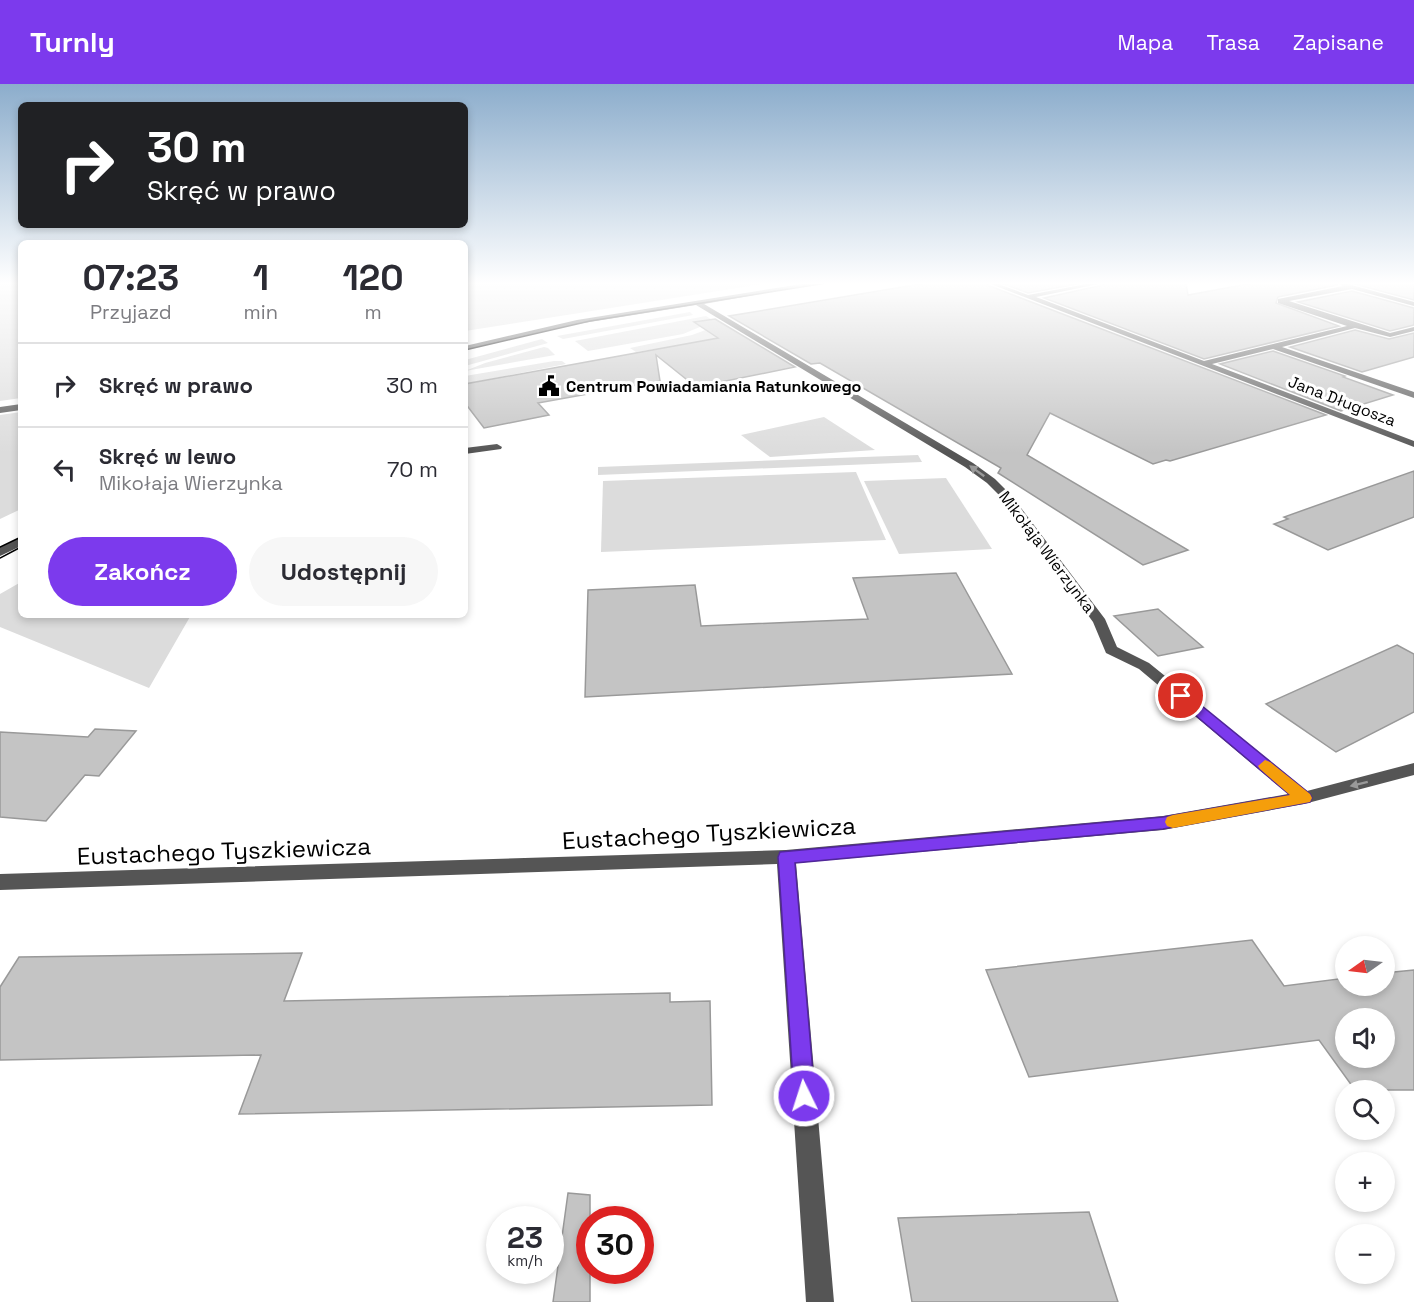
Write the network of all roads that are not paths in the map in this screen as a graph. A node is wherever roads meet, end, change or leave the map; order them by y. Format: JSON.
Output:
{"nodes":[{"id":1,"x":499,"y":340,"type":"edge"},
{"id":2,"x":759,"y":340,"type":"edge"},
{"id":3,"x":1139,"y":340,"type":"edge"},
{"id":4,"x":1298,"y":340,"type":"edge"},
{"id":5,"x":1272,"y":346,"type":"junction"},
{"id":6,"x":468,"y":347,"type":"edge"},
{"id":7,"x":1202,"y":364,"type":"junction"},
{"id":8,"x":1414,"y":395,"type":"edge"},
{"id":9,"x":18,"y":407,"type":"edge"},
{"id":10,"x":0,"y":410,"type":"edge"},
{"id":11,"x":1414,"y":444,"type":"edge"},
{"id":12,"x":496,"y":447,"type":"dead end"},
{"id":13,"x":468,"y":451,"type":"edge"},
{"id":14,"x":18,"y":543,"type":"edge"},
{"id":15,"x":0,"y":552,"type":"edge"},
{"id":16,"x":1414,"y":770,"type":"edge"},
{"id":17,"x":1304,"y":798,"type":"junction"},
{"id":18,"x":786,"y":857,"type":"junction"},
{"id":19,"x":0,"y":882,"type":"edge"},
{"id":20,"x":820,"y":1302,"type":"edge"}],
"edges":[{"from":1,"to":6,"type":"street"},
{"from":17,"to":2,"type":"street","name":"Mikołaja Wierzynka","one_way":true},
{"from":3,"to":7,"type":"street","name":"Jana Długosza"},
{"from":4,"to":5,"type":"street"},
{"from":5,"to":7,"type":"street"},
{"from":5,"to":8,"type":"street"},
{"from":7,"to":11,"type":"street","name":"Jana Długosza"},
{"from":9,"to":10,"type":"street"},
{"from":12,"to":13,"type":"street"},
{"from":14,"to":15,"type":"street"},
{"from":16,"to":17,"type":"street","name":"Eustachego Tyszkiewicza","one_way":true},
{"from":17,"to":18,"type":"street","name":"Eustachego Tyszkiewicza"},
{"from":18,"to":19,"type":"street","name":"Eustachego Tyszkiewicza"},
{"from":18,"to":20,"type":"street"}]}
